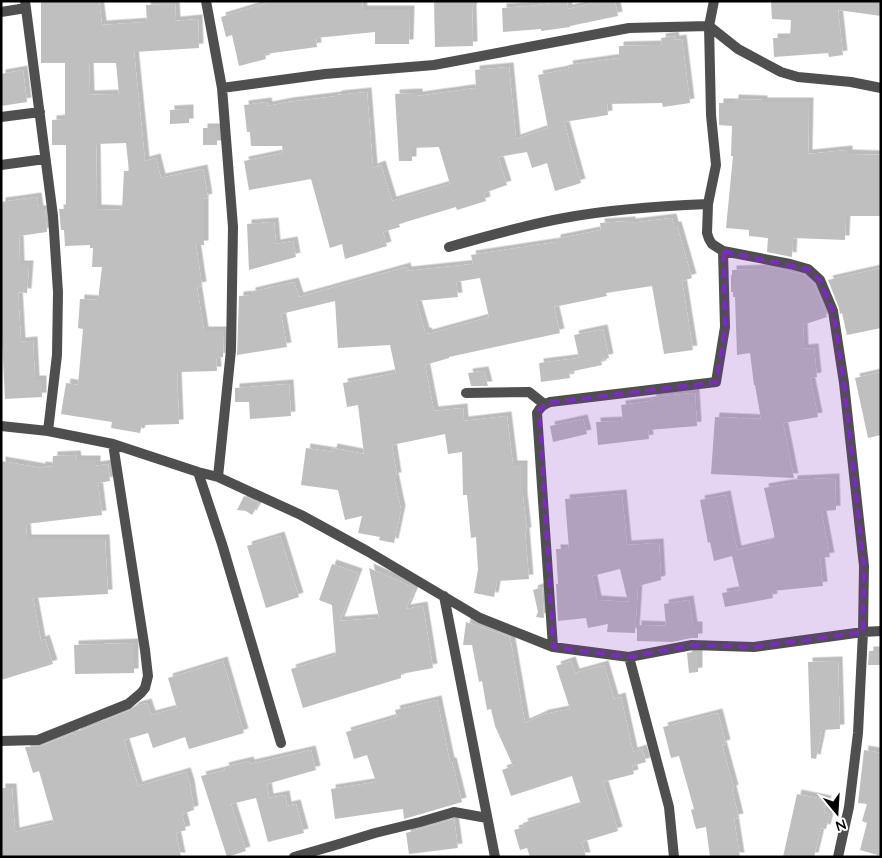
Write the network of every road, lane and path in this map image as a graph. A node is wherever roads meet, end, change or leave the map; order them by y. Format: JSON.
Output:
{"nodes":[{"id":1,"x":206,"y":1,"type":"edge"},
{"id":2,"x":714,"y":1,"type":"edge"},
{"id":3,"x":26,"y":4,"type":"edge"},
{"id":4,"x":1,"y":12,"type":"edge"},
{"id":5,"x":709,"y":26,"type":"junction"},
{"id":6,"x":222,"y":88,"type":"junction"},
{"id":7,"x":881,"y":88,"type":"edge"},
{"id":8,"x":40,"y":112,"type":"junction"},
{"id":9,"x":1,"y":117,"type":"edge"},
{"id":10,"x":45,"y":159,"type":"junction"},
{"id":11,"x":1,"y":165,"type":"edge"},
{"id":12,"x":708,"y":204,"type":"junction"},
{"id":13,"x":449,"y":247,"type":"dead end"},
{"id":14,"x":723,"y":251,"type":"junction"},
{"id":15,"x":466,"y":392,"type":"dead end"},
{"id":16,"x":544,"y":404,"type":"junction"},
{"id":17,"x":1,"y":426,"type":"edge"},
{"id":18,"x":48,"y":431,"type":"junction"},
{"id":19,"x":113,"y":444,"type":"junction"},
{"id":20,"x":198,"y":472,"type":"junction"},
{"id":21,"x":218,"y":477,"type":"junction"},
{"id":22,"x":444,"y":596,"type":"junction"},
{"id":23,"x":881,"y":631,"type":"edge"},
{"id":24,"x":863,"y":632,"type":"junction"},
{"id":25,"x":553,"y":647,"type":"junction"},
{"id":26,"x":629,"y":657,"type":"junction"},
{"id":27,"x":1,"y":741,"type":"edge"},
{"id":28,"x":281,"y":743,"type":"dead end"},
{"id":29,"x":488,"y":818,"type":"junction"},
{"id":30,"x":294,"y":857,"type":"edge"},
{"id":31,"x":495,"y":857,"type":"edge"},
{"id":32,"x":674,"y":857,"type":"edge"},
{"id":33,"x":838,"y":857,"type":"edge"}],
"edges":[{"from":1,"to":6,"type":"street"},
{"from":2,"to":5,"type":"street"},
{"from":3,"to":4,"type":"street"},
{"from":3,"to":8,"type":"street"},
{"from":5,"to":6,"type":"street"},
{"from":5,"to":7,"type":"street"},
{"from":5,"to":12,"type":"street"},
{"from":6,"to":21,"type":"street"},
{"from":8,"to":9,"type":"street"},
{"from":8,"to":10,"type":"street"},
{"from":10,"to":11,"type":"street"},
{"from":10,"to":18,"type":"street"},
{"from":12,"to":13,"type":"street"},
{"from":12,"to":14,"type":"street"},
{"from":14,"to":16,"type":"street"},
{"from":14,"to":24,"type":"street"},
{"from":15,"to":16,"type":"street"},
{"from":16,"to":25,"type":"street"},
{"from":17,"to":18,"type":"street"},
{"from":18,"to":19,"type":"street"},
{"from":19,"to":20,"type":"street"},
{"from":19,"to":27,"type":"street"},
{"from":20,"to":21,"type":"street"},
{"from":20,"to":28,"type":"street"},
{"from":21,"to":22,"type":"street"},
{"from":22,"to":25,"type":"street"},
{"from":22,"to":29,"type":"street"},
{"from":23,"to":24,"type":"street"},
{"from":24,"to":26,"type":"street"},
{"from":24,"to":33,"type":"street"},
{"from":25,"to":26,"type":"street"},
{"from":26,"to":32,"type":"street"},
{"from":29,"to":30,"type":"street"},
{"from":29,"to":31,"type":"street"}]}
